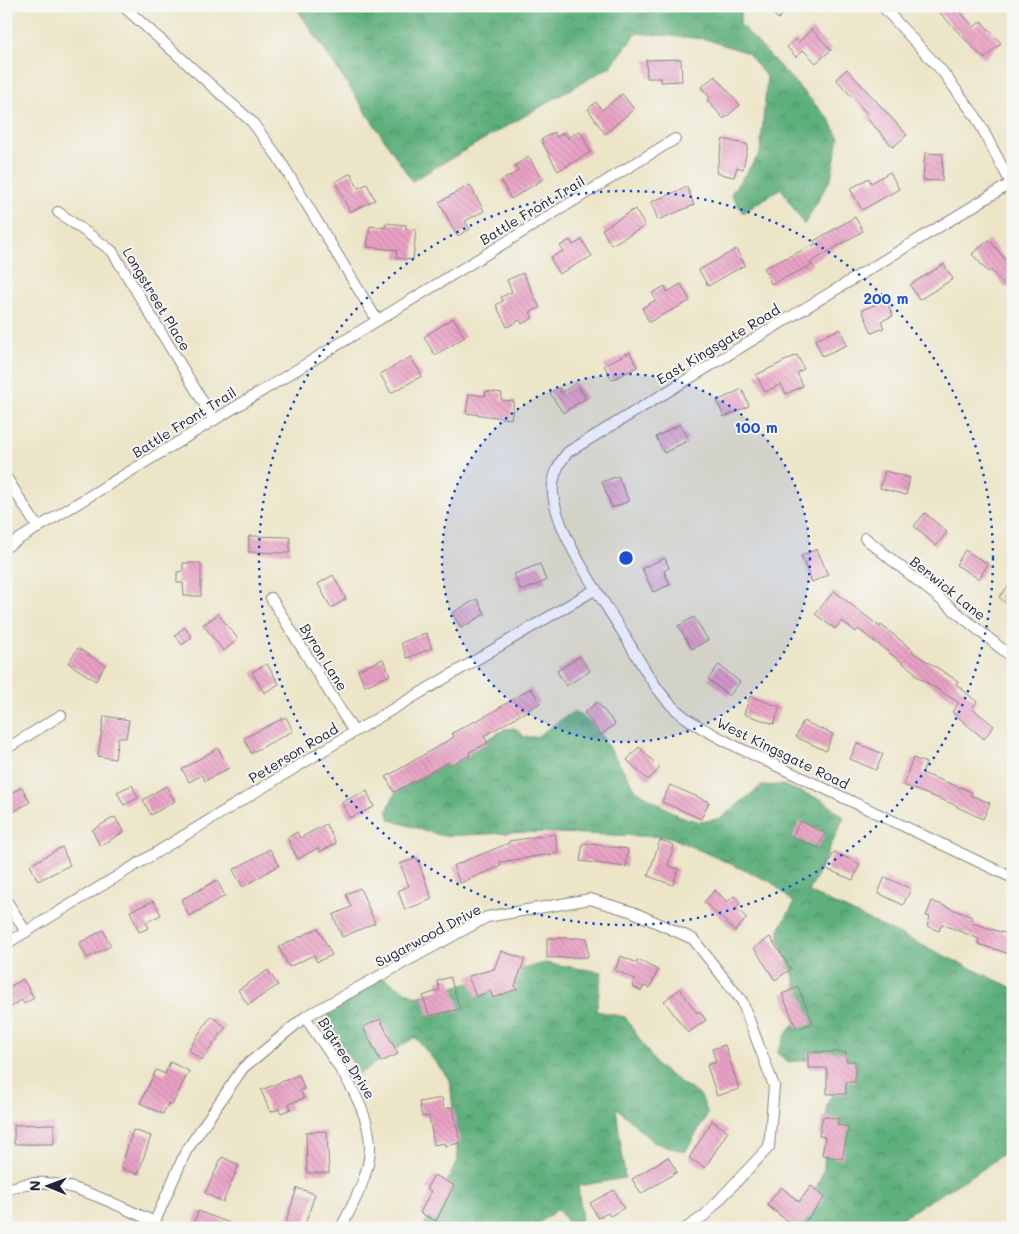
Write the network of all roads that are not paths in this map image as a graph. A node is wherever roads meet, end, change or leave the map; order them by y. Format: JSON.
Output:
{"nodes":[{"id":1,"x":122,"y":6,"type":"edge"},
{"id":2,"x":882,"y":6,"type":"edge"},
{"id":3,"x":675,"y":139,"type":"dead end"},
{"id":4,"x":1012,"y":184,"type":"edge"},
{"id":5,"x":58,"y":212,"type":"dead end"},
{"id":6,"x":378,"y":320,"type":"junction"},
{"id":7,"x":214,"y":420,"type":"junction"},
{"id":8,"x":6,"y":477,"type":"edge"},
{"id":9,"x":38,"y":528,"type":"junction"},
{"id":10,"x":865,"y":538,"type":"dead end"},
{"id":11,"x":6,"y":547,"type":"edge"},
{"id":12,"x":596,"y":589,"type":"junction"},
{"id":13,"x":271,"y":598,"type":"dead end"},
{"id":14,"x":1013,"y":658,"type":"edge"},
{"id":15,"x":61,"y":715,"type":"dead end"},
{"id":16,"x":354,"y":732,"type":"junction"},
{"id":17,"x":6,"y":749,"type":"edge"},
{"id":18,"x":1013,"y":878,"type":"edge"},
{"id":19,"x":6,"y":900,"type":"edge"},
{"id":20,"x":26,"y":932,"type":"junction"},
{"id":21,"x":6,"y":944,"type":"edge"},
{"id":22,"x":305,"y":1017,"type":"junction"},
{"id":23,"x":6,"y":1191,"type":"edge"},
{"id":24,"x":153,"y":1225,"type":"edge"},
{"id":25,"x":341,"y":1228,"type":"edge"},
{"id":26,"x":686,"y":1228,"type":"edge"}],
"edges":[{"from":1,"to":6,"type":"street"},
{"from":2,"to":4,"type":"street"},
{"from":3,"to":6,"type":"street","name":"Battle Front Trail"},
{"from":4,"to":12,"type":"street","name":"East Kingsgate Road"},
{"from":5,"to":7,"type":"street","name":"Longstreet Place"},
{"from":6,"to":7,"type":"street","name":"Battle Front Trail"},
{"from":7,"to":9,"type":"street","name":"Battle Front Trail"},
{"from":8,"to":9,"type":"street"},
{"from":9,"to":11,"type":"street","name":"Battle Front Trail"},
{"from":10,"to":14,"type":"street","name":"Berwick Lane"},
{"from":12,"to":16,"type":"street","name":"Peterson Road"},
{"from":12,"to":18,"type":"street","name":"West Kingsgate Road"},
{"from":13,"to":16,"type":"street","name":"Byron Lane"},
{"from":15,"to":17,"type":"street"},
{"from":16,"to":20,"type":"street","name":"Peterson Road"},
{"from":19,"to":20,"type":"street"},
{"from":20,"to":21,"type":"street","name":"Peterson Road"},
{"from":22,"to":24,"type":"street","name":"Sugarwood Drive"},
{"from":22,"to":25,"type":"street","name":"Bigtree Drive"},
{"from":22,"to":26,"type":"street","name":"Sugarwood Drive"},
{"from":23,"to":24,"type":"street"}]}
